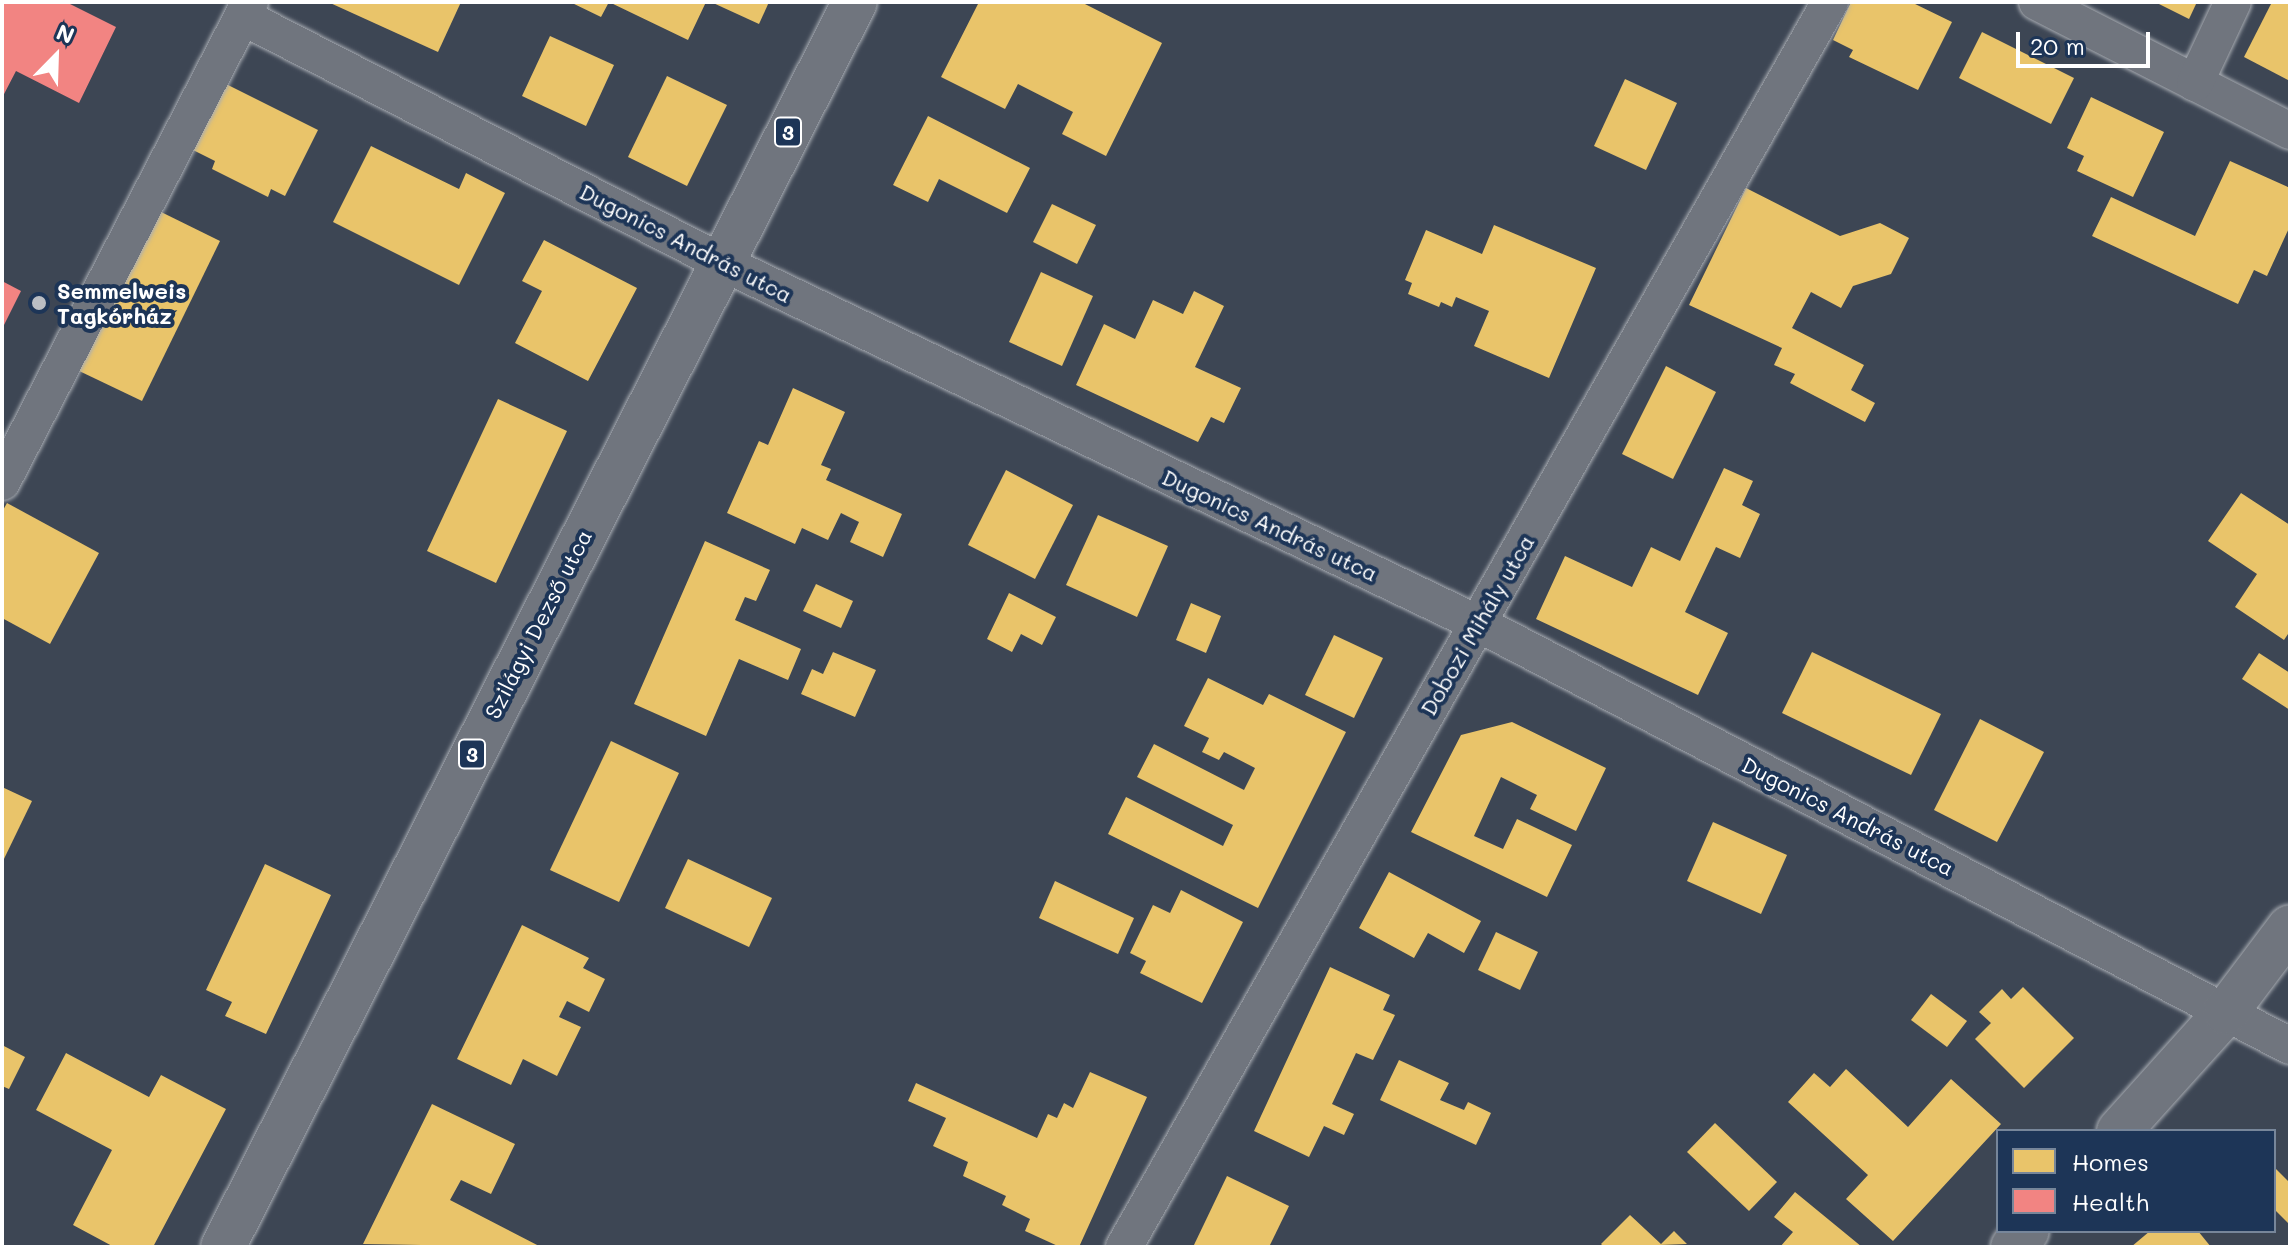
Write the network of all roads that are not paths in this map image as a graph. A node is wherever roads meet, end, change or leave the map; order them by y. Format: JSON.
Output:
{"nodes":[{"id":1,"x":855,"y":2,"type":"edge"},
{"id":2,"x":1830,"y":2,"type":"edge"},
{"id":3,"x":2037,"y":2,"type":"edge"},
{"id":4,"x":2233,"y":2,"type":"edge"},
{"id":5,"x":247,"y":9,"type":"edge"},
{"id":6,"x":2195,"y":83,"type":"junction"},
{"id":7,"x":2290,"y":131,"type":"edge"},
{"id":8,"x":721,"y":262,"type":"junction"},
{"id":9,"x":2,"y":482,"type":"edge"},
{"id":10,"x":1477,"y":623,"type":"junction"},
{"id":11,"x":2290,"y":927,"type":"edge"},
{"id":12,"x":2226,"y":1012,"type":"junction"},
{"id":13,"x":2290,"y":1046,"type":"edge"},
{"id":14,"x":2121,"y":1129,"type":"edge"},
{"id":15,"x":223,"y":1247,"type":"edge"},
{"id":16,"x":1124,"y":1247,"type":"edge"}],
"edges":[{"from":1,"to":8,"type":"main road","name":"Szilágyi Dezső utca","number":"3"},
{"from":2,"to":10,"type":"street","name":"Dobozi Mihály utca"},
{"from":3,"to":6,"type":"street"},
{"from":4,"to":6,"type":"street"},
{"from":5,"to":8,"type":"street","name":"Dugonics András utca"},
{"from":5,"to":9,"type":"street"},
{"from":6,"to":7,"type":"street"},
{"from":8,"to":10,"type":"street","name":"Dugonics András utca"},
{"from":8,"to":15,"type":"main road","name":"Szilágyi Dezső utca","number":"3"},
{"from":10,"to":12,"type":"street","name":"Dugonics András utca"},
{"from":10,"to":16,"type":"street","name":"Dobozi Mihály utca"},
{"from":11,"to":12,"type":"main road"},
{"from":12,"to":13,"type":"street","name":"Dugonics András utca"},
{"from":12,"to":14,"type":"main road"}]}
